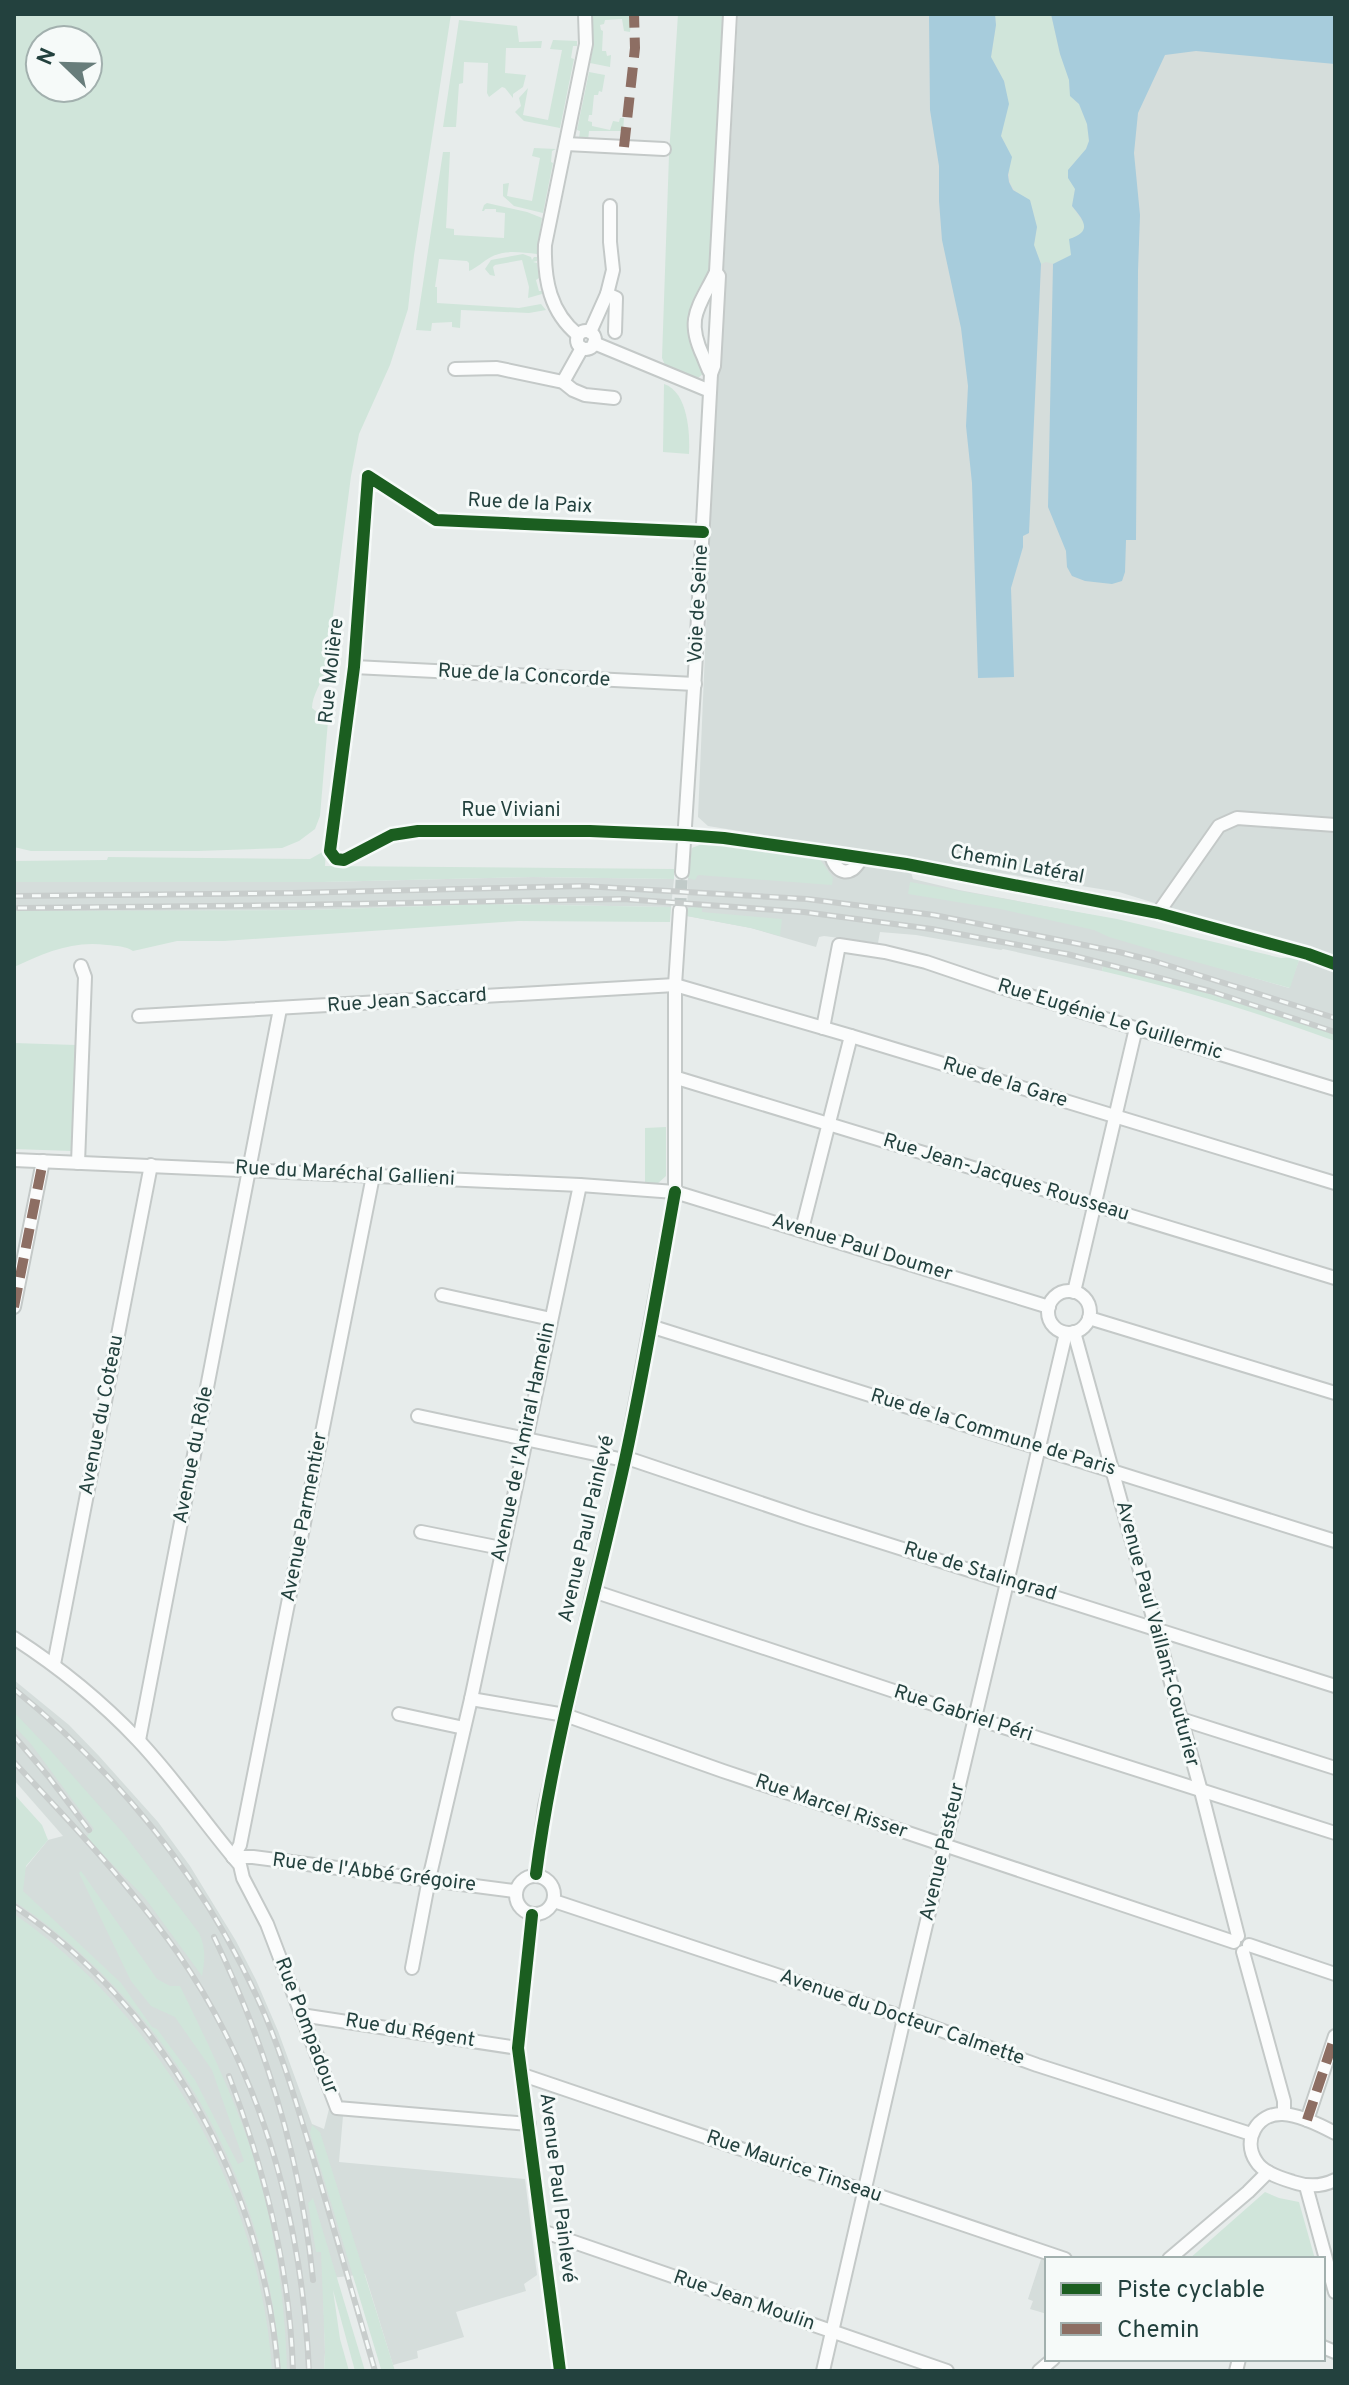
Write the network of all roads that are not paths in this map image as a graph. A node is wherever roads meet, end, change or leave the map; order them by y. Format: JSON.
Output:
{"nodes":[{"id":1,"x":585,"y":14,"type":"edge"},
{"id":2,"x":730,"y":14,"type":"edge"},
{"id":3,"x":566,"y":144,"type":"junction"},
{"id":4,"x":664,"y":149,"type":"dead end"},
{"id":5,"x":610,"y":206,"type":"dead end"},
{"id":6,"x":716,"y":272,"type":"junction"},
{"id":7,"x":607,"y":294,"type":"junction"},
{"id":8,"x":615,"y":332,"type":"dead end"},
{"id":9,"x":586,"y":340,"type":"junction"},
{"id":10,"x":455,"y":369,"type":"dead end"},
{"id":11,"x":711,"y":374,"type":"junction"},
{"id":12,"x":563,"y":382,"type":"junction"},
{"id":13,"x":710,"y":391,"type":"junction"},
{"id":14,"x":614,"y":398,"type":"dead end"},
{"id":15,"x":368,"y":476,"type":"joint"},
{"id":16,"x":703,"y":532,"type":"junction"},
{"id":17,"x":354,"y":667,"type":"junction"},
{"id":18,"x":695,"y":684,"type":"junction"},
{"id":19,"x":1335,"y":825,"type":"edge"},
{"id":20,"x":680,"y":835,"type":"junction"},
{"id":21,"x":344,"y":860,"type":"joint"},
{"id":22,"x":682,"y":872,"type":"tunnel mouth"},
{"id":23,"x":680,"y":910,"type":"tunnel mouth"},
{"id":24,"x":1158,"y":913,"type":"junction"},
{"id":25,"x":1335,"y":964,"type":"edge"},
{"id":26,"x":81,"y":966,"type":"dead end"},
{"id":27,"x":675,"y":985,"type":"junction"},
{"id":28,"x":280,"y":1009,"type":"junction"},
{"id":29,"x":139,"y":1016,"type":"dead end"},
{"id":30,"x":823,"y":1028,"type":"junction"},
{"id":31,"x":1136,"y":1028,"type":"junction"},
{"id":32,"x":851,"y":1036,"type":"junction"},
{"id":33,"x":677,"y":1078,"type":"junction"},
{"id":34,"x":1335,"y":1089,"type":"edge"},
{"id":35,"x":1116,"y":1117,"type":"junction"},
{"id":36,"x":829,"y":1123,"type":"junction"},
{"id":37,"x":14,"y":1160,"type":"edge"},
{"id":38,"x":43,"y":1161,"type":"junction"},
{"id":39,"x":78,"y":1163,"type":"junction"},
{"id":40,"x":151,"y":1165,"type":"junction"},
{"id":41,"x":249,"y":1170,"type":"junction"},
{"id":42,"x":373,"y":1176,"type":"junction"},
{"id":43,"x":1335,"y":1183,"type":"edge"},
{"id":44,"x":580,"y":1185,"type":"junction"},
{"id":45,"x":675,"y":1192,"type":"junction"},
{"id":46,"x":1094,"y":1205,"type":"junction"},
{"id":47,"x":802,"y":1229,"type":"junction"},
{"id":48,"x":1335,"y":1278,"type":"edge"},
{"id":49,"x":1074,"y":1292,"type":"junction"},
{"id":50,"x":442,"y":1295,"type":"dead end"},
{"id":51,"x":14,"y":1307,"type":"edge"},
{"id":52,"x":1049,"y":1307,"type":"junction"},
{"id":53,"x":1089,"y":1318,"type":"junction"},
{"id":54,"x":551,"y":1319,"type":"junction"},
{"id":55,"x":650,"y":1326,"type":"junction"},
{"id":56,"x":1070,"y":1333,"type":"junction"},
{"id":57,"x":1335,"y":1393,"type":"edge"},
{"id":58,"x":418,"y":1416,"type":"dead end"},
{"id":59,"x":525,"y":1439,"type":"junction"},
{"id":60,"x":1039,"y":1448,"type":"junction"},
{"id":61,"x":625,"y":1460,"type":"junction"},
{"id":62,"x":1112,"y":1470,"type":"junction"},
{"id":63,"x":421,"y":1532,"type":"dead end"},
{"id":64,"x":1335,"y":1541,"type":"edge"},
{"id":65,"x":501,"y":1548,"type":"junction"},
{"id":66,"x":1007,"y":1580,"type":"junction"},
{"id":67,"x":593,"y":1591,"type":"junction"},
{"id":68,"x":1155,"y":1628,"type":"junction"},
{"id":69,"x":14,"y":1638,"type":"edge"},
{"id":70,"x":54,"y":1664,"type":"junction"},
{"id":71,"x":1335,"y":1686,"type":"edge"},
{"id":72,"x":471,"y":1699,"type":"junction"},
{"id":73,"x":399,"y":1714,"type":"dead end"},
{"id":74,"x":565,"y":1715,"type":"junction"},
{"id":75,"x":975,"y":1718,"type":"junction"},
{"id":76,"x":1181,"y":1719,"type":"junction"},
{"id":77,"x":464,"y":1728,"type":"junction"},
{"id":78,"x":139,"y":1740,"type":"junction"},
{"id":79,"x":1335,"y":1768,"type":"edge"},
{"id":80,"x":1201,"y":1791,"type":"junction"},
{"id":81,"x":1335,"y":1833,"type":"edge"},
{"id":82,"x":945,"y":1845,"type":"junction"},
{"id":83,"x":233,"y":1857,"type":"junction"},
{"id":84,"x":536,"y":1874,"type":"junction"},
{"id":85,"x":429,"y":1879,"type":"junction"},
{"id":86,"x":514,"y":1891,"type":"junction"},
{"id":87,"x":554,"y":1901,"type":"junction"},
{"id":88,"x":532,"y":1915,"type":"junction"},
{"id":89,"x":1241,"y":1944,"type":"junction"},
{"id":90,"x":412,"y":1968,"type":"dead end"},
{"id":91,"x":1335,"y":1974,"type":"edge"},
{"id":92,"x":301,"y":2015,"type":"junction"},
{"id":93,"x":904,"y":2018,"type":"junction"},
{"id":94,"x":1335,"y":2036,"type":"edge"},
{"id":95,"x":518,"y":2048,"type":"junction"},
{"id":96,"x":523,"y":2075,"type":"junction"},
{"id":97,"x":1284,"y":2114,"type":"junction"},
{"id":98,"x":1307,"y":2120,"type":"junction"},
{"id":99,"x":529,"y":2124,"type":"junction"},
{"id":100,"x":1332,"y":2127,"type":"edge"},
{"id":101,"x":1251,"y":2134,"type":"junction"},
{"id":102,"x":1268,"y":2172,"type":"junction"},
{"id":103,"x":1335,"y":2180,"type":"edge"},
{"id":104,"x":1306,"y":2186,"type":"junction"},
{"id":105,"x":865,"y":2192,"type":"junction"},
{"id":106,"x":542,"y":2231,"type":"junction"},
{"id":107,"x":1059,"y":2257,"type":"edge"},
{"id":108,"x":1171,"y":2257,"type":"edge"},
{"id":109,"x":1335,"y":2292,"type":"edge"},
{"id":110,"x":833,"y":2332,"type":"junction"},
{"id":111,"x":560,"y":2371,"type":"edge"},
{"id":112,"x":823,"y":2371,"type":"edge"},
{"id":113,"x":947,"y":2371,"type":"edge"}],
"edges":[{"from":1,"to":3,"type":"street"},
{"from":2,"to":6,"type":"street","name":"Voie de Seine"},
{"from":3,"to":4,"type":"street"},
{"from":3,"to":9,"type":"street"},
{"from":5,"to":7,"type":"street"},
{"from":6,"to":11,"type":"street","name":"Voie de Seine"},
{"from":6,"to":11,"type":"street","name":"Voie de Seine"},
{"from":7,"to":8,"type":"street"},
{"from":7,"to":9,"type":"street"},
{"from":9,"to":12,"type":"street"},
{"from":9,"to":13,"type":"street"},
{"from":10,"to":12,"type":"street"},
{"from":11,"to":13,"type":"street","name":"Voie de Seine"},
{"from":12,"to":14,"type":"street"},
{"from":13,"to":16,"type":"street","name":"Voie de Seine"},
{"from":15,"to":16,"type":"street","name":"Rue de la Paix"},
{"from":15,"to":17,"type":"street","name":"Rue Molière"},
{"from":16,"to":18,"type":"street","name":"Voie de Seine"},
{"from":17,"to":18,"type":"street","name":"Rue de la Concorde"},
{"from":17,"to":21,"type":"street","name":"Rue Molière"},
{"from":18,"to":20,"type":"street","name":"Voie de Seine"},
{"from":19,"to":24,"type":"street"},
{"from":20,"to":21,"type":"street","name":"Rue Viviani"},
{"from":20,"to":22,"type":"street"},
{"from":20,"to":24,"type":"street","name":"Chemin Latéral"},
{"from":23,"to":27,"type":"street","name":"Avenue Paul Painlevé"},
{"from":24,"to":25,"type":"street","name":"Chemin Latéral"},
{"from":26,"to":39,"type":"street"},
{"from":27,"to":28,"type":"street","name":"Rue Jean Saccard"},
{"from":27,"to":30,"type":"street","name":"Rue de la Gare"},
{"from":27,"to":33,"type":"street","name":"Avenue Paul Painlevé"},
{"from":28,"to":29,"type":"street","name":"Rue Jean Saccard"},
{"from":28,"to":41,"type":"street","name":"Avenue du Rôle"},
{"from":30,"to":31,"type":"street","name":"Rue Eugénie Le Guillermic"},
{"from":30,"to":32,"type":"street","name":"Rue de la Gare"},
{"from":31,"to":34,"type":"street","name":"Rue Eugénie Le Guillermic"},
{"from":31,"to":35,"type":"street"},
{"from":32,"to":35,"type":"street","name":"Rue de la Gare"},
{"from":32,"to":36,"type":"street"},
{"from":33,"to":36,"type":"street","name":"Rue Jean-Jacques Rousseau"},
{"from":33,"to":45,"type":"street","name":"Avenue Paul Painlevé"},
{"from":35,"to":43,"type":"street","name":"Rue de la Gare"},
{"from":35,"to":46,"type":"street"},
{"from":36,"to":46,"type":"street","name":"Rue Jean-Jacques Rousseau"},
{"from":36,"to":47,"type":"street"},
{"from":37,"to":38,"type":"street","name":"Rue du Maréchal Gallieni"},
{"from":38,"to":39,"type":"street","name":"Rue du Maréchal Gallieni"},
{"from":38,"to":51,"type":"street"},
{"from":39,"to":40,"type":"street","name":"Rue du Maréchal Gallieni"},
{"from":40,"to":41,"type":"street","name":"Rue du Maréchal Gallieni"},
{"from":40,"to":70,"type":"street","name":"Avenue du Coteau"},
{"from":41,"to":42,"type":"street","name":"Rue du Maréchal Gallieni"},
{"from":41,"to":78,"type":"street","name":"Avenue du Rôle"},
{"from":42,"to":44,"type":"street","name":"Rue du Maréchal Gallieni"},
{"from":42,"to":83,"type":"street","name":"Avenue Parmentier"},
{"from":44,"to":45,"type":"street","name":"Rue du Maréchal Gallieni"},
{"from":44,"to":54,"type":"street","name":"Avenue de l'Amiral Hamelin"},
{"from":45,"to":47,"type":"street","name":"Avenue Paul Doumer"},
{"from":45,"to":55,"type":"street","name":"Avenue Paul Painlevé"},
{"from":46,"to":48,"type":"street","name":"Rue Jean-Jacques Rousseau"},
{"from":46,"to":49,"type":"street"},
{"from":47,"to":52,"type":"street","name":"Avenue Paul Doumer"},
{"from":49,"to":52,"type":"street"},
{"from":49,"to":53,"type":"street"},
{"from":50,"to":54,"type":"street"},
{"from":52,"to":56,"type":"street"},
{"from":53,"to":56,"type":"street"},
{"from":53,"to":57,"type":"street"},
{"from":54,"to":59,"type":"street","name":"Avenue de l'Amiral Hamelin"},
{"from":55,"to":60,"type":"street","name":"Rue de la Commune de Paris"},
{"from":55,"to":61,"type":"street","name":"Avenue Paul Painlevé"},
{"from":56,"to":60,"type":"street","name":"Avenue Pasteur"},
{"from":56,"to":62,"type":"street","name":"Avenue Paul Vaillant-Couturier"},
{"from":58,"to":59,"type":"street","name":"Rue de Stalingrad"},
{"from":59,"to":61,"type":"street","name":"Rue de Stalingrad"},
{"from":59,"to":65,"type":"street","name":"Avenue de l'Amiral Hamelin"},
{"from":60,"to":62,"type":"street","name":"Rue de la Commune de Paris"},
{"from":60,"to":66,"type":"street","name":"Avenue Pasteur"},
{"from":61,"to":66,"type":"street","name":"Rue de Stalingrad"},
{"from":61,"to":67,"type":"street","name":"Avenue Paul Painlevé"},
{"from":62,"to":64,"type":"street","name":"Rue de la Commune de Paris"},
{"from":62,"to":68,"type":"street","name":"Avenue Paul Vaillant-Couturier"},
{"from":63,"to":65,"type":"street"},
{"from":65,"to":72,"type":"street","name":"Avenue de l'Amiral Hamelin"},
{"from":66,"to":68,"type":"street","name":"Rue de Stalingrad"},
{"from":66,"to":75,"type":"street","name":"Avenue Pasteur"},
{"from":67,"to":74,"type":"street","name":"Avenue Paul Painlevé"},
{"from":67,"to":75,"type":"street","name":"Rue Gabriel Péri"},
{"from":68,"to":71,"type":"street","name":"Rue de Stalingrad"},
{"from":68,"to":76,"type":"street","name":"Avenue Paul Vaillant-Couturier"},
{"from":69,"to":70,"type":"street","name":"Rue Pompadour"},
{"from":70,"to":78,"type":"street","name":"Rue Pompadour"},
{"from":72,"to":74,"type":"street","name":"Rue Marcel Risser"},
{"from":72,"to":77,"type":"street","name":"Avenue de l'Amiral Hamelin"},
{"from":73,"to":77,"type":"street"},
{"from":74,"to":82,"type":"street","name":"Rue Marcel Risser"},
{"from":74,"to":84,"type":"street","name":"Avenue Paul Painlevé"},
{"from":75,"to":80,"type":"street","name":"Rue Gabriel Péri"},
{"from":75,"to":82,"type":"street","name":"Avenue Pasteur"},
{"from":76,"to":79,"type":"street"},
{"from":76,"to":80,"type":"street","name":"Avenue Paul Vaillant-Couturier"},
{"from":77,"to":85,"type":"street","name":"Avenue de l'Amiral Hamelin"},
{"from":78,"to":83,"type":"street","name":"Rue Pompadour"},
{"from":80,"to":81,"type":"street","name":"Rue Gabriel Péri"},
{"from":80,"to":89,"type":"street","name":"Avenue Paul Vaillant-Couturier"},
{"from":82,"to":89,"type":"street","name":"Rue Marcel Risser"},
{"from":82,"to":93,"type":"street","name":"Avenue Pasteur"},
{"from":83,"to":85,"type":"street","name":"Rue de l'Abbé Grégoire"},
{"from":83,"to":92,"type":"street","name":"Rue Pompadour"},
{"from":84,"to":86,"type":"street"},
{"from":84,"to":87,"type":"street"},
{"from":85,"to":86,"type":"street","name":"Rue de l'Abbé Grégoire"},
{"from":85,"to":90,"type":"street","name":"Avenue de l'Amiral Hamelin"},
{"from":86,"to":88,"type":"street"},
{"from":87,"to":88,"type":"street"},
{"from":87,"to":93,"type":"street","name":"Avenue du Docteur Calmette"},
{"from":88,"to":95,"type":"street","name":"Avenue Paul Painlevé"},
{"from":89,"to":91,"type":"street","name":"Rue Marcel Risser"},
{"from":89,"to":97,"type":"street","name":"Avenue Paul Vaillant-Couturier"},
{"from":92,"to":95,"type":"street","name":"Rue du Régent"},
{"from":92,"to":99,"type":"street","name":"Rue Pompadour"},
{"from":93,"to":101,"type":"street","name":"Avenue du Docteur Calmette"},
{"from":93,"to":105,"type":"street","name":"Avenue Pasteur"},
{"from":94,"to":98,"type":"street"},
{"from":95,"to":96,"type":"street","name":"Avenue Paul Painlevé"},
{"from":96,"to":99,"type":"street","name":"Avenue Paul Painlevé"},
{"from":96,"to":105,"type":"street","name":"Rue Maurice Tinseau"},
{"from":97,"to":98,"type":"street"},
{"from":97,"to":101,"type":"street"},
{"from":98,"to":100,"type":"street"},
{"from":99,"to":106,"type":"street","name":"Avenue Paul Painlevé"},
{"from":101,"to":102,"type":"street"},
{"from":102,"to":104,"type":"street"},
{"from":102,"to":108,"type":"street"},
{"from":103,"to":104,"type":"street"},
{"from":104,"to":109,"type":"street"},
{"from":105,"to":107,"type":"street","name":"Rue Maurice Tinseau"},
{"from":105,"to":110,"type":"street","name":"Avenue Pasteur"},
{"from":106,"to":110,"type":"street","name":"Rue Jean Moulin"},
{"from":106,"to":111,"type":"street","name":"Avenue Paul Painlevé"},
{"from":110,"to":112,"type":"street","name":"Avenue Pasteur"},
{"from":110,"to":113,"type":"street","name":"Rue Jean Moulin"}]}
